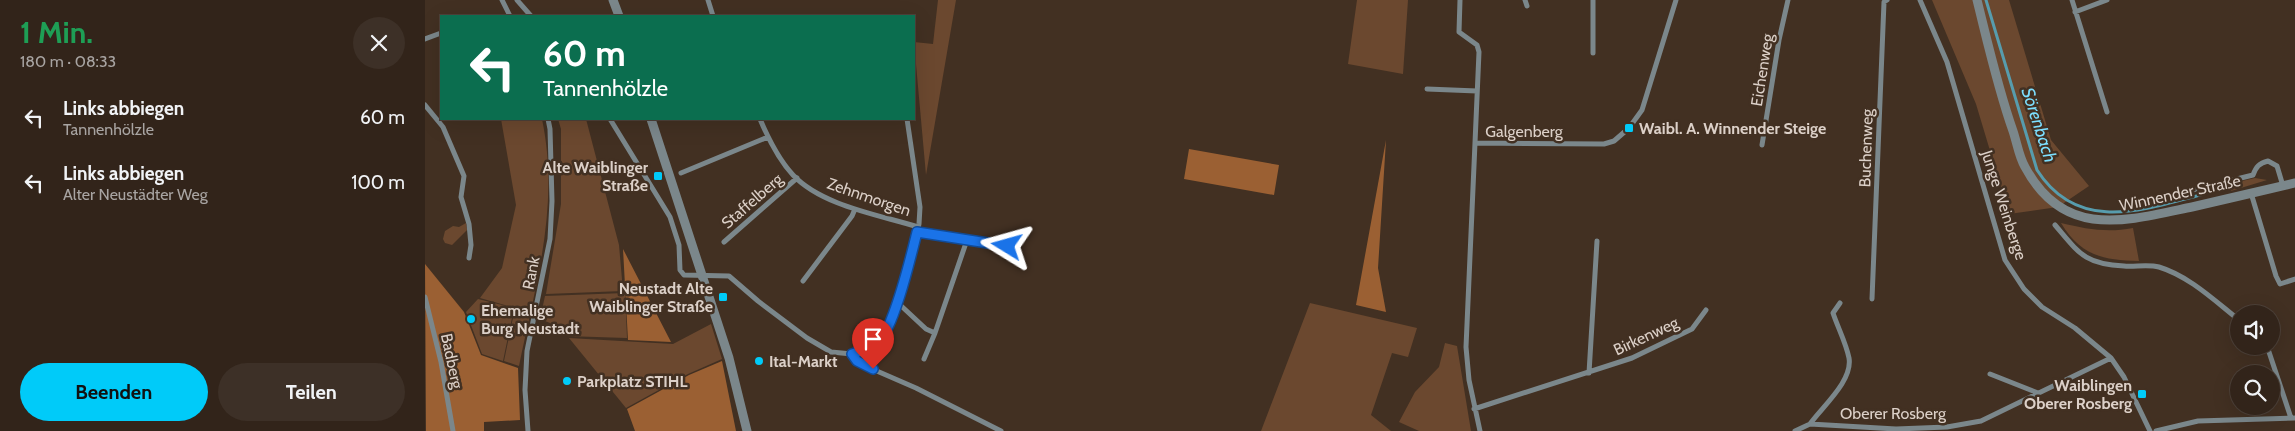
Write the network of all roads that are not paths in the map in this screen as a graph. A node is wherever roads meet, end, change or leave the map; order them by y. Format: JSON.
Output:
{"nodes":[{"id":1,"x":501,"y":0,"type":"edge"},
{"id":2,"x":517,"y":0,"type":"edge"},
{"id":3,"x":613,"y":0,"type":"edge"},
{"id":4,"x":708,"y":0,"type":"edge"},
{"id":5,"x":1460,"y":0,"type":"edge"},
{"id":6,"x":1525,"y":0,"type":"edge"},
{"id":7,"x":1593,"y":0,"type":"edge"},
{"id":8,"x":1676,"y":0,"type":"edge"},
{"id":9,"x":1788,"y":0,"type":"edge"},
{"id":10,"x":1887,"y":0,"type":"edge"},
{"id":11,"x":1920,"y":0,"type":"edge"},
{"id":12,"x":1977,"y":0,"type":"edge"},
{"id":13,"x":2072,"y":0,"type":"edge"},
{"id":14,"x":2107,"y":0,"type":"edge"},
{"id":15,"x":1527,"y":6,"type":"dead end"},
{"id":16,"x":2075,"y":12,"type":"junction"},
{"id":17,"x":509,"y":15,"type":"edge"},
{"id":18,"x":530,"y":15,"type":"edge"},
{"id":19,"x":619,"y":15,"type":"edge"},
{"id":20,"x":713,"y":15,"type":"edge"},
{"id":21,"x":440,"y":33,"type":"edge"},
{"id":22,"x":425,"y":39,"type":"edge"},
{"id":23,"x":1593,"y":53,"type":"dead end"},
{"id":24,"x":1427,"y":89,"type":"dead end"},
{"id":25,"x":1477,"y":91,"type":"junction"},
{"id":26,"x":425,"y":105,"type":"edge"},
{"id":27,"x":2107,"y":112,"type":"dead end"},
{"id":28,"x":440,"y":114,"type":"edge"},
{"id":29,"x":435,"y":117,"type":"junction"},
{"id":30,"x":547,"y":120,"type":"edge"},
{"id":31,"x":612,"y":120,"type":"edge"},
{"id":32,"x":651,"y":120,"type":"edge"},
{"id":33,"x":760,"y":120,"type":"edge"},
{"id":34,"x":907,"y":120,"type":"edge"},
{"id":35,"x":768,"y":138,"type":"junction"},
{"id":36,"x":1475,"y":143,"type":"junction"},
{"id":37,"x":1762,"y":145,"type":"dead end"},
{"id":38,"x":681,"y":173,"type":"dead end"},
{"id":39,"x":797,"y":178,"type":"junction"},
{"id":40,"x":2295,"y":183,"type":"edge"},
{"id":41,"x":2283,"y":186,"type":"junction"},
{"id":42,"x":2251,"y":193,"type":"junction"},
{"id":43,"x":2172,"y":195,"type":"dead end"},
{"id":44,"x":855,"y":209,"type":"junction"},
{"id":45,"x":2055,"y":225,"type":"dead end"},
{"id":46,"x":917,"y":229,"type":"junction"},
{"id":47,"x":967,"y":240,"type":"junction"},
{"id":48,"x":1597,"y":241,"type":"dead end"},
{"id":49,"x":724,"y":242,"type":"dead end"},
{"id":50,"x":1007,"y":246,"type":"dead end"},
{"id":51,"x":469,"y":258,"type":"dead end"},
{"id":52,"x":703,"y":275,"type":"junction"},
{"id":53,"x":2295,"y":279,"type":"edge"},
{"id":54,"x":803,"y":281,"type":"dead end"},
{"id":55,"x":425,"y":297,"type":"edge"},
{"id":56,"x":1872,"y":299,"type":"dead end"},
{"id":57,"x":897,"y":302,"type":"junction"},
{"id":58,"x":1840,"y":303,"type":"dead end"},
{"id":59,"x":1706,"y":310,"type":"dead end"},
{"id":60,"x":2230,"y":313,"type":"edge"},
{"id":61,"x":935,"y":333,"type":"junction"},
{"id":62,"x":852,"y":354,"type":"junction"},
{"id":63,"x":2270,"y":355,"type":"edge"},
{"id":64,"x":2111,"y":358,"type":"junction"},
{"id":65,"x":924,"y":359,"type":"dead end"},
{"id":66,"x":1589,"y":373,"type":"junction"},
{"id":67,"x":1990,"y":374,"type":"dead end"},
{"id":68,"x":2038,"y":393,"type":"junction"},
{"id":69,"x":1474,"y":409,"type":"junction"},
{"id":70,"x":2293,"y":418,"type":"edge"},
{"id":71,"x":1810,"y":424,"type":"junction"},
{"id":72,"x":453,"y":431,"type":"edge"},
{"id":73,"x":528,"y":431,"type":"edge"},
{"id":74,"x":747,"y":431,"type":"edge"},
{"id":75,"x":1001,"y":431,"type":"edge"},
{"id":76,"x":1480,"y":431,"type":"edge"},
{"id":77,"x":1795,"y":431,"type":"edge"},
{"id":78,"x":2150,"y":431,"type":"edge"},
{"id":79,"x":2156,"y":431,"type":"edge"}],
"edges":[{"from":1,"to":17,"type":"street"},
{"from":2,"to":18,"type":"street"},
{"from":3,"to":19,"type":"street"},
{"from":4,"to":20,"type":"street"},
{"from":5,"to":25,"type":"street"},
{"from":6,"to":15,"type":"street"},
{"from":7,"to":23,"type":"street"},
{"from":8,"to":36,"type":"street","name":"Galgenberg"},
{"from":9,"to":37,"type":"street","name":"Eichenweg"},
{"from":10,"to":56,"type":"street","name":"Buchenweg"},
{"from":11,"to":64,"type":"street","name":"Junge Weinberge"},
{"from":12,"to":42,"type":"street","name":"Winnender Straße"},
{"from":13,"to":16,"type":"street"},
{"from":14,"to":16,"type":"street"},
{"from":16,"to":27,"type":"street"},
{"from":21,"to":22,"type":"street"},
{"from":24,"to":25,"type":"street"},
{"from":25,"to":36,"type":"street"},
{"from":26,"to":29,"type":"street"},
{"from":28,"to":29,"type":"street"},
{"from":29,"to":51,"type":"street"},
{"from":30,"to":73,"type":"street","name":"Rank"},
{"from":31,"to":52,"type":"street"},
{"from":32,"to":52,"type":"street"},
{"from":33,"to":35,"type":"street","name":"Zehnmorgen"},
{"from":34,"to":46,"type":"street"},
{"from":35,"to":38,"type":"street"},
{"from":35,"to":39,"type":"street","name":"Zehnmorgen"},
{"from":36,"to":69,"type":"street","name":"Galgenberg"},
{"from":39,"to":44,"type":"street","name":"Zehnmorgen"},
{"from":39,"to":49,"type":"street","name":"Staffelberg"},
{"from":40,"to":41,"type":"street","name":"Winnender Straße"},
{"from":41,"to":42,"type":"street","name":"Winnender Straße"},
{"from":41,"to":43,"type":"street"},
{"from":42,"to":53,"type":"street"},
{"from":44,"to":46,"type":"street","name":"Zehnmorgen"},
{"from":44,"to":54,"type":"street"},
{"from":45,"to":60,"type":"street"},
{"from":46,"to":47,"type":"street","name":"Zehnmorgen"},
{"from":46,"to":57,"type":"street"},
{"from":47,"to":50,"type":"street","name":"Zehnmorgen"},
{"from":47,"to":61,"type":"street"},
{"from":48,"to":66,"type":"street","name":"Birkenweg"},
{"from":52,"to":62,"type":"street"},
{"from":52,"to":74,"type":"street"},
{"from":55,"to":72,"type":"street","name":"Badberg"},
{"from":57,"to":61,"type":"street"},
{"from":57,"to":62,"type":"street"},
{"from":58,"to":71,"type":"street","name":"Oberer Rosberg"},
{"from":59,"to":66,"type":"street","name":"Birkenweg"},
{"from":61,"to":65,"type":"street"},
{"from":62,"to":75,"type":"street"},
{"from":63,"to":70,"type":"street"},
{"from":64,"to":68,"type":"street","name":"Oberer Rosberg"},
{"from":64,"to":78,"type":"street","name":"Junge Weinberge"},
{"from":66,"to":69,"type":"street","name":"Birkenweg"},
{"from":67,"to":68,"type":"street"},
{"from":68,"to":71,"type":"street","name":"Oberer Rosberg"},
{"from":69,"to":76,"type":"street","name":"Galgenberg"},
{"from":70,"to":79,"type":"street"},
{"from":71,"to":77,"type":"street","name":"Oberer Rosberg"}]}
